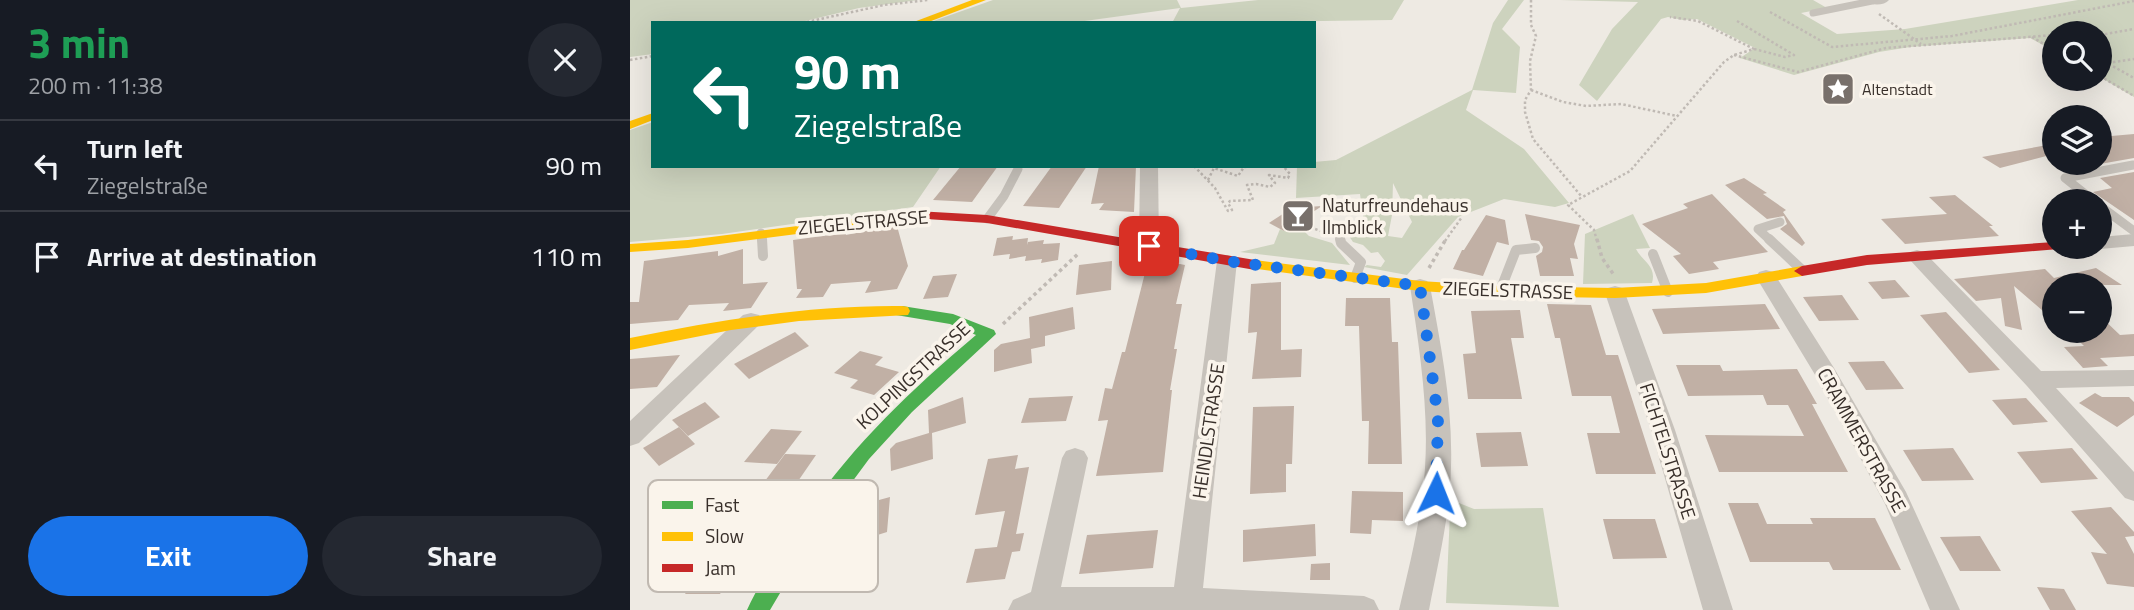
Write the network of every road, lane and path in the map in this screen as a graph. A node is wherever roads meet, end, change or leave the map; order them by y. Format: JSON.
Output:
{"nodes":[{"id":1,"x":928,"y":0,"type":"edge"},
{"id":2,"x":981,"y":0,"type":"edge"},
{"id":3,"x":1531,"y":0,"type":"edge"},
{"id":4,"x":1871,"y":0,"type":"edge"},
{"id":5,"x":1883,"y":0,"type":"edge"},
{"id":6,"x":2134,"y":1,"type":"edge"},
{"id":7,"x":1770,"y":12,"type":"dead end"},
{"id":8,"x":1813,"y":13,"type":"dead end"},
{"id":9,"x":1670,"y":17,"type":"dead end"},
{"id":10,"x":810,"y":21,"type":"edge"},
{"id":11,"x":922,"y":21,"type":"edge"},
{"id":12,"x":1737,"y":21,"type":"dead end"},
{"id":13,"x":2134,"y":29,"type":"edge"},
{"id":14,"x":2112,"y":33,"type":"edge"},
{"id":15,"x":2042,"y":36,"type":"edge"},
{"id":16,"x":2032,"y":37,"type":"junction"},
{"id":17,"x":1914,"y":39,"type":"junction"},
{"id":18,"x":2042,"y":43,"type":"edge"},
{"id":19,"x":1921,"y":45,"type":"junction"},
{"id":20,"x":1754,"y":49,"type":"junction"},
{"id":21,"x":1734,"y":55,"type":"junction"},
{"id":22,"x":651,"y":56,"type":"edge"},
{"id":23,"x":2134,"y":59,"type":"edge"},
{"id":24,"x":630,"y":60,"type":"edge"},
{"id":25,"x":2112,"y":62,"type":"edge"},
{"id":26,"x":2112,"y":65,"type":"edge"},
{"id":27,"x":2134,"y":78,"type":"edge"},
{"id":28,"x":2112,"y":83,"type":"edge"},
{"id":29,"x":1531,"y":90,"type":"junction"},
{"id":30,"x":2134,"y":96,"type":"edge"},
{"id":31,"x":1677,"y":116,"type":"junction"},
{"id":32,"x":651,"y":117,"type":"edge"},
{"id":33,"x":630,"y":125,"type":"edge"},
{"id":34,"x":2133,"y":165,"type":"edge"},
{"id":35,"x":1149,"y":168,"type":"edge"},
{"id":36,"x":1196,"y":168,"type":"edge"},
{"id":37,"x":1214,"y":168,"type":"edge"},
{"id":38,"x":1214,"y":168,"type":"edge"},
{"id":39,"x":1243,"y":168,"type":"edge"},
{"id":40,"x":1285,"y":168,"type":"edge"},
{"id":41,"x":1018,"y":169,"type":"dead end"},
{"id":42,"x":1208,"y":180,"type":"junction"},
{"id":43,"x":2079,"y":189,"type":"edge"},
{"id":44,"x":1582,"y":197,"type":"junction"},
{"id":45,"x":2112,"y":215,"type":"edge"},
{"id":46,"x":1462,"y":217,"type":"dead end"},
{"id":47,"x":987,"y":219,"type":"junction"},
{"id":48,"x":1780,"y":222,"type":"dead end"},
{"id":49,"x":1301,"y":224,"type":"dead end"},
{"id":50,"x":2134,"y":232,"type":"edge"},
{"id":51,"x":761,"y":233,"type":"junction"},
{"id":52,"x":1339,"y":236,"type":"joint"},
{"id":53,"x":1095,"y":237,"type":"junction"},
{"id":54,"x":2134,"y":240,"type":"edge"},
{"id":55,"x":2112,"y":242,"type":"edge"},
{"id":56,"x":1149,"y":246,"type":"junction"},
{"id":57,"x":2042,"y":247,"type":"edge"},
{"id":58,"x":630,"y":248,"type":"edge"},
{"id":59,"x":1535,"y":248,"type":"dead end"},
{"id":60,"x":1653,"y":254,"type":"dead end"},
{"id":61,"x":763,"y":256,"type":"dead end"},
{"id":62,"x":1917,"y":256,"type":"junction"},
{"id":63,"x":1227,"y":261,"type":"junction"},
{"id":64,"x":1802,"y":270,"type":"junction"},
{"id":65,"x":1766,"y":277,"type":"junction"},
{"id":66,"x":1355,"y":278,"type":"junction"},
{"id":67,"x":1424,"y":279,"type":"junction"},
{"id":68,"x":1500,"y":291,"type":"junction"},
{"id":69,"x":1668,"y":292,"type":"junction"},
{"id":70,"x":1622,"y":293,"type":"junction"},
{"id":71,"x":751,"y":320,"type":"junction"},
{"id":72,"x":988,"y":334,"type":"junction"},
{"id":73,"x":630,"y":344,"type":"edge"},
{"id":74,"x":2134,"y":378,"type":"edge"},
{"id":75,"x":2035,"y":380,"type":"junction"},
{"id":76,"x":630,"y":436,"type":"edge"},
{"id":77,"x":1075,"y":458,"type":"dead end"},
{"id":78,"x":843,"y":480,"type":"edge"},
{"id":79,"x":2134,"y":491,"type":"edge"},
{"id":80,"x":769,"y":592,"type":"edge"},
{"id":81,"x":1187,"y":601,"type":"junction"},
{"id":82,"x":1034,"y":606,"type":"edge"},
{"id":83,"x":758,"y":610,"type":"edge"},
{"id":84,"x":1364,"y":610,"type":"edge"},
{"id":85,"x":1414,"y":610,"type":"edge"},
{"id":86,"x":1718,"y":610,"type":"edge"},
{"id":87,"x":1945,"y":610,"type":"edge"}],
"edges":[{"from":1,"to":10,"type":"path"},
{"from":2,"to":11,"type":"street"},
{"from":3,"to":29,"type":"path"},
{"from":4,"to":5,"type":"street"},
{"from":4,"to":8,"type":"lane"},
{"from":4,"to":17,"type":"path"},
{"from":6,"to":17,"type":"path"},
{"from":7,"to":17,"type":"path"},
{"from":9,"to":20,"type":"path"},
{"from":12,"to":20,"type":"path"},
{"from":13,"to":14,"type":"path"},
{"from":15,"to":16,"type":"path"},
{"from":16,"to":18,"type":"path"},
{"from":16,"to":19,"type":"path"},
{"from":17,"to":19,"type":"path"},
{"from":19,"to":21,"type":"path"},
{"from":20,"to":21,"type":"path"},
{"from":21,"to":31,"type":"path"},
{"from":22,"to":24,"type":"path"},
{"from":23,"to":25,"type":"path"},
{"from":26,"to":27,"type":"path"},
{"from":28,"to":30,"type":"path"},
{"from":29,"to":31,"type":"path"},
{"from":29,"to":44,"type":"path"},
{"from":31,"to":44,"type":"path"},
{"from":32,"to":33,"type":"street"},
{"from":34,"to":43,"type":"lane"},
{"from":35,"to":56,"type":"street"},
{"from":36,"to":42,"type":"path"},
{"from":37,"to":39,"type":"path"},
{"from":38,"to":42,"type":"path"},
{"from":40,"to":42,"type":"path"},
{"from":41,"to":47,"type":"lane"},
{"from":44,"to":70,"type":"path"},
{"from":45,"to":50,"type":"lane"},
{"from":46,"to":67,"type":"path"},
{"from":47,"to":51,"type":"street","name":"ZIEGELSTRASSE"},
{"from":47,"to":53,"type":"street","name":"ZIEGELSTRASSE"},
{"from":48,"to":64,"type":"lane"},
{"from":49,"to":52,"type":"path"},
{"from":51,"to":58,"type":"street","name":"ZIEGELSTRASSE"},
{"from":51,"to":61,"type":"lane"},
{"from":52,"to":66,"type":"lane"},
{"from":53,"to":56,"type":"street","name":"ZIEGELSTRASSE"},
{"from":53,"to":72,"type":"path"},
{"from":54,"to":55,"type":"street"},
{"from":56,"to":63,"type":"street","name":"ZIEGELSTRASSE"},
{"from":57,"to":62,"type":"street","name":"ZIEGELSTRASSE"},
{"from":59,"to":68,"type":"lane"},
{"from":60,"to":69,"type":"lane"},
{"from":62,"to":64,"type":"street","name":"ZIEGELSTRASSE"},
{"from":62,"to":75,"type":"street"},
{"from":63,"to":66,"type":"street","name":"ZIEGELSTRASSE"},
{"from":63,"to":81,"type":"street","name":"HEINDLSTRASSE"},
{"from":64,"to":65,"type":"street","name":"ZIEGELSTRASSE"},
{"from":65,"to":69,"type":"street","name":"ZIEGELSTRASSE"},
{"from":65,"to":87,"type":"street","name":"CRAMMERSTRASSE"},
{"from":66,"to":67,"type":"street","name":"ZIEGELSTRASSE"},
{"from":67,"to":68,"type":"street","name":"ZIEGELSTRASSE"},
{"from":67,"to":85,"type":"street"},
{"from":68,"to":70,"type":"street","name":"ZIEGELSTRASSE"},
{"from":69,"to":70,"type":"street","name":"ZIEGELSTRASSE"},
{"from":70,"to":86,"type":"street","name":"FICHTELSTRASSE"},
{"from":71,"to":72,"type":"street","name":"KOLPINGSTRASSE"},
{"from":71,"to":73,"type":"street","name":"KOLPINGSTRASSE"},
{"from":71,"to":76,"type":"street"},
{"from":72,"to":78,"type":"street","name":"KOLPINGSTRASSE"},
{"from":74,"to":75,"type":"street"},
{"from":75,"to":79,"type":"street"},
{"from":77,"to":82,"type":"street"},
{"from":80,"to":83,"type":"street","name":"KOLPINGSTRASSE"},
{"from":81,"to":82,"type":"street"},
{"from":81,"to":84,"type":"street"}]}
